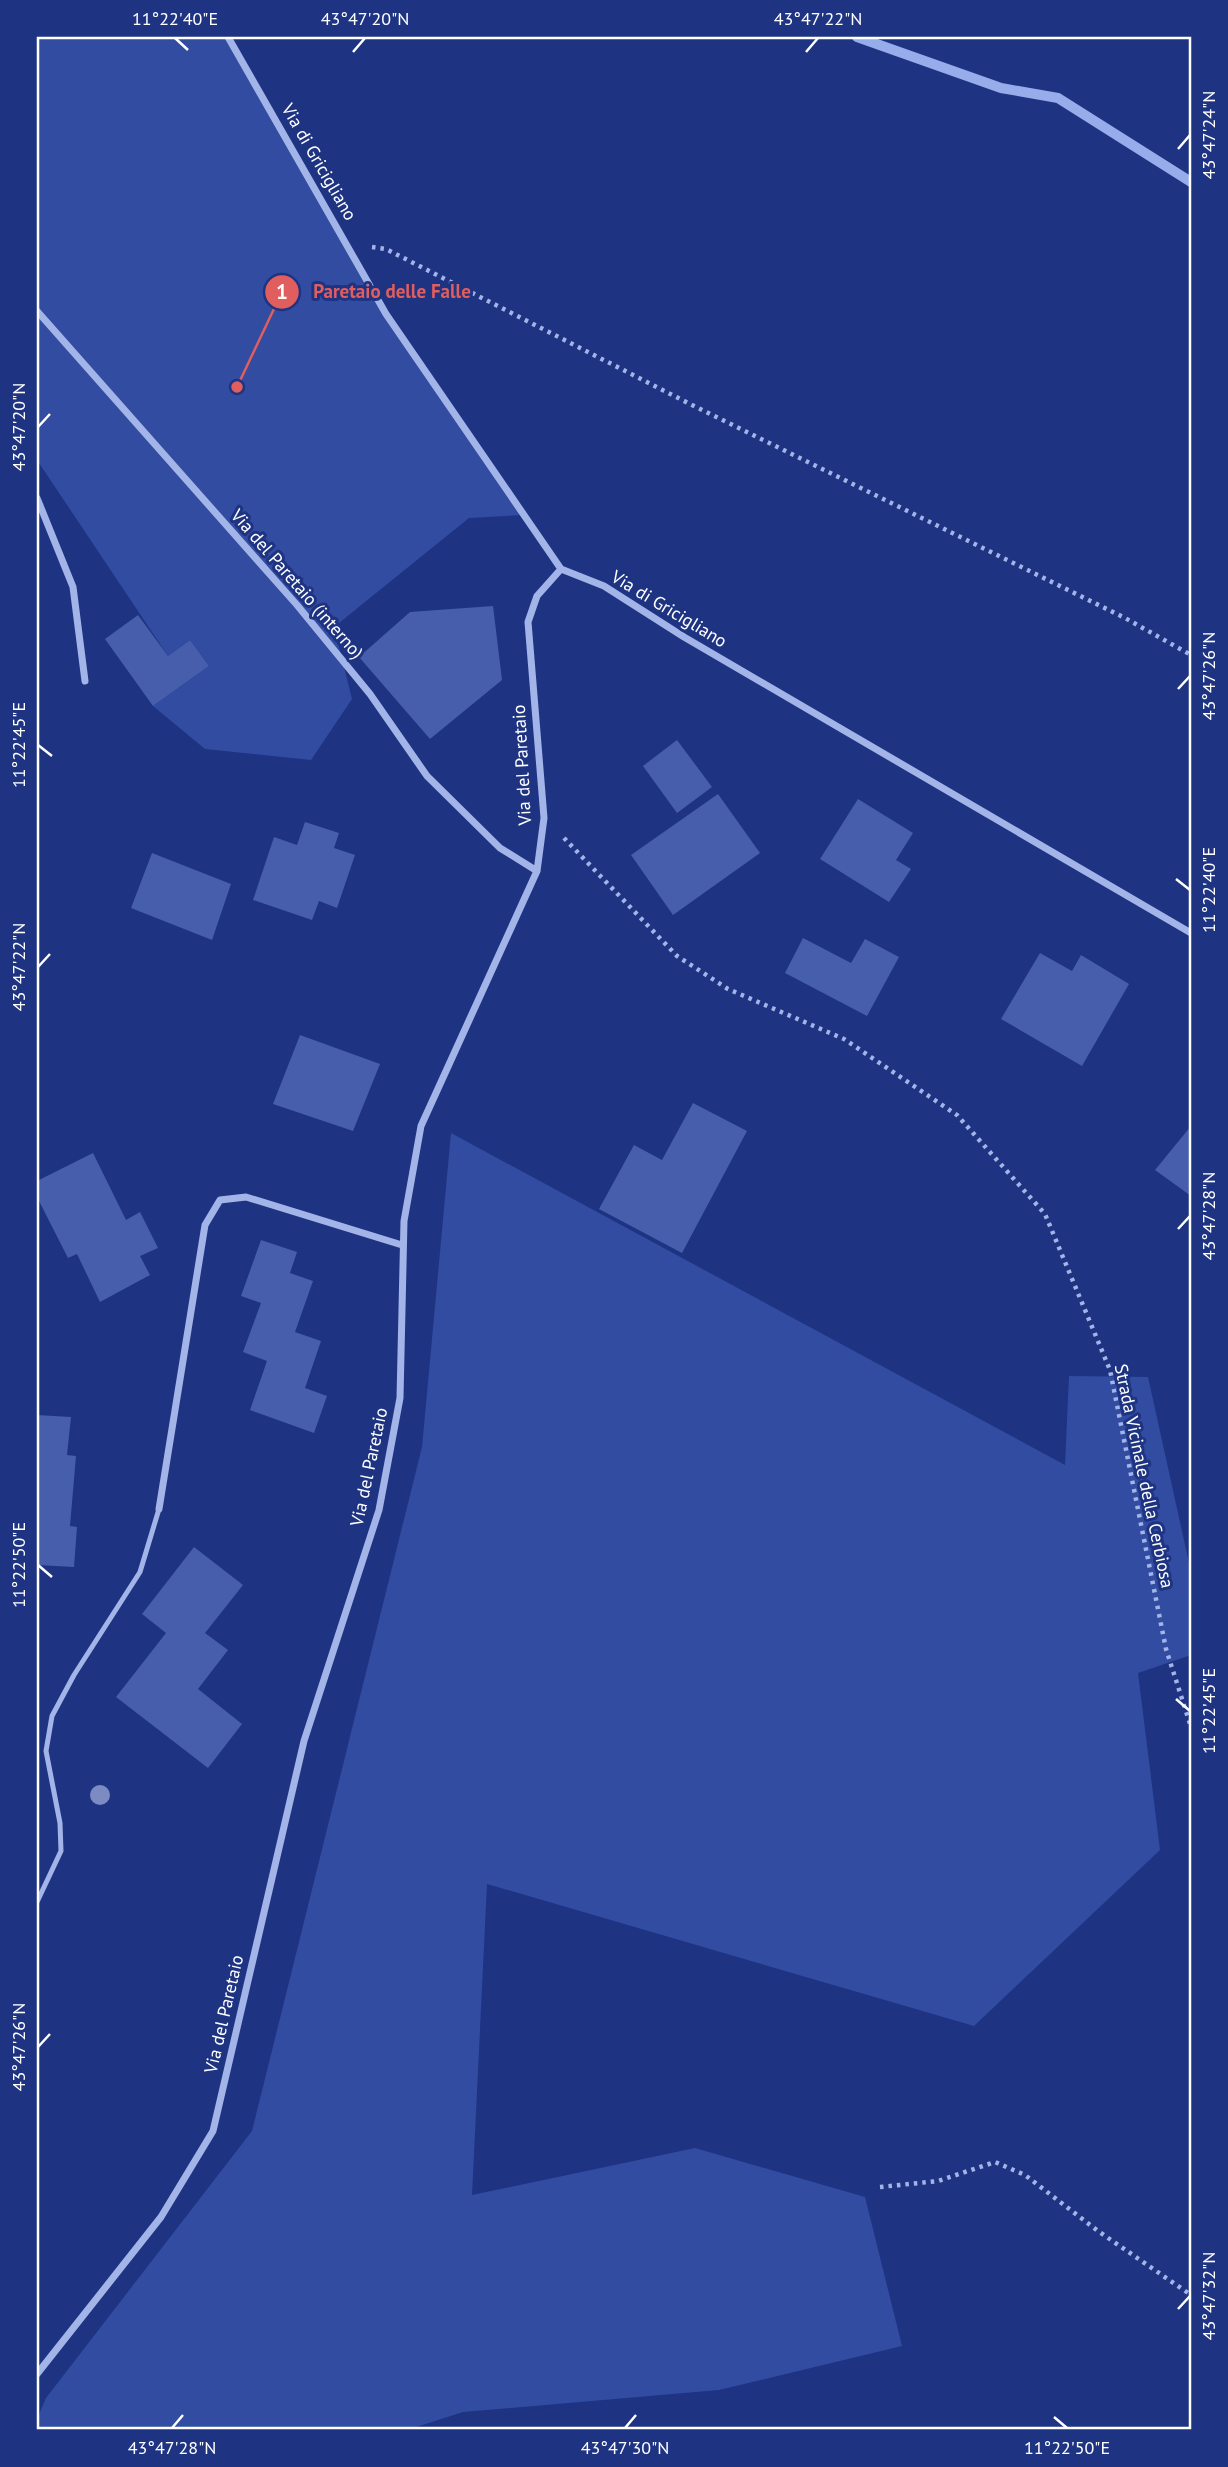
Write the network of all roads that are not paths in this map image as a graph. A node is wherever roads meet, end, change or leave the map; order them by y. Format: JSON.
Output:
{"nodes":[{"id":1,"x":228,"y":37,"type":"edge"},
{"id":2,"x":37,"y":311,"type":"edge"},
{"id":3,"x":37,"y":498,"type":"edge"},
{"id":4,"x":561,"y":569,"type":"junction"},
{"id":5,"x":85,"y":681,"type":"dead end"},
{"id":6,"x":537,"y":871,"type":"junction"},
{"id":7,"x":1191,"y":933,"type":"edge"},
{"id":8,"x":402,"y":1245,"type":"junction"},
{"id":9,"x":159,"y":1509,"type":"joint"},
{"id":10,"x":37,"y":1902,"type":"edge"},
{"id":11,"x":37,"y":2374,"type":"edge"}],
"edges":[{"from":1,"to":4,"type":"street","name":"Via di Gricigliano"},
{"from":2,"to":6,"type":"street","name":"Via del Paretaio (interno)"},
{"from":3,"to":5,"type":"street"},
{"from":4,"to":6,"type":"street","name":"Via del Paretaio"},
{"from":4,"to":7,"type":"street","name":"Via di Gricigliano"},
{"from":6,"to":8,"type":"street","name":"Via del Paretaio"},
{"from":8,"to":9,"type":"street"},
{"from":8,"to":11,"type":"street","name":"Via del Paretaio"},
{"from":9,"to":10,"type":"lane"}]}
